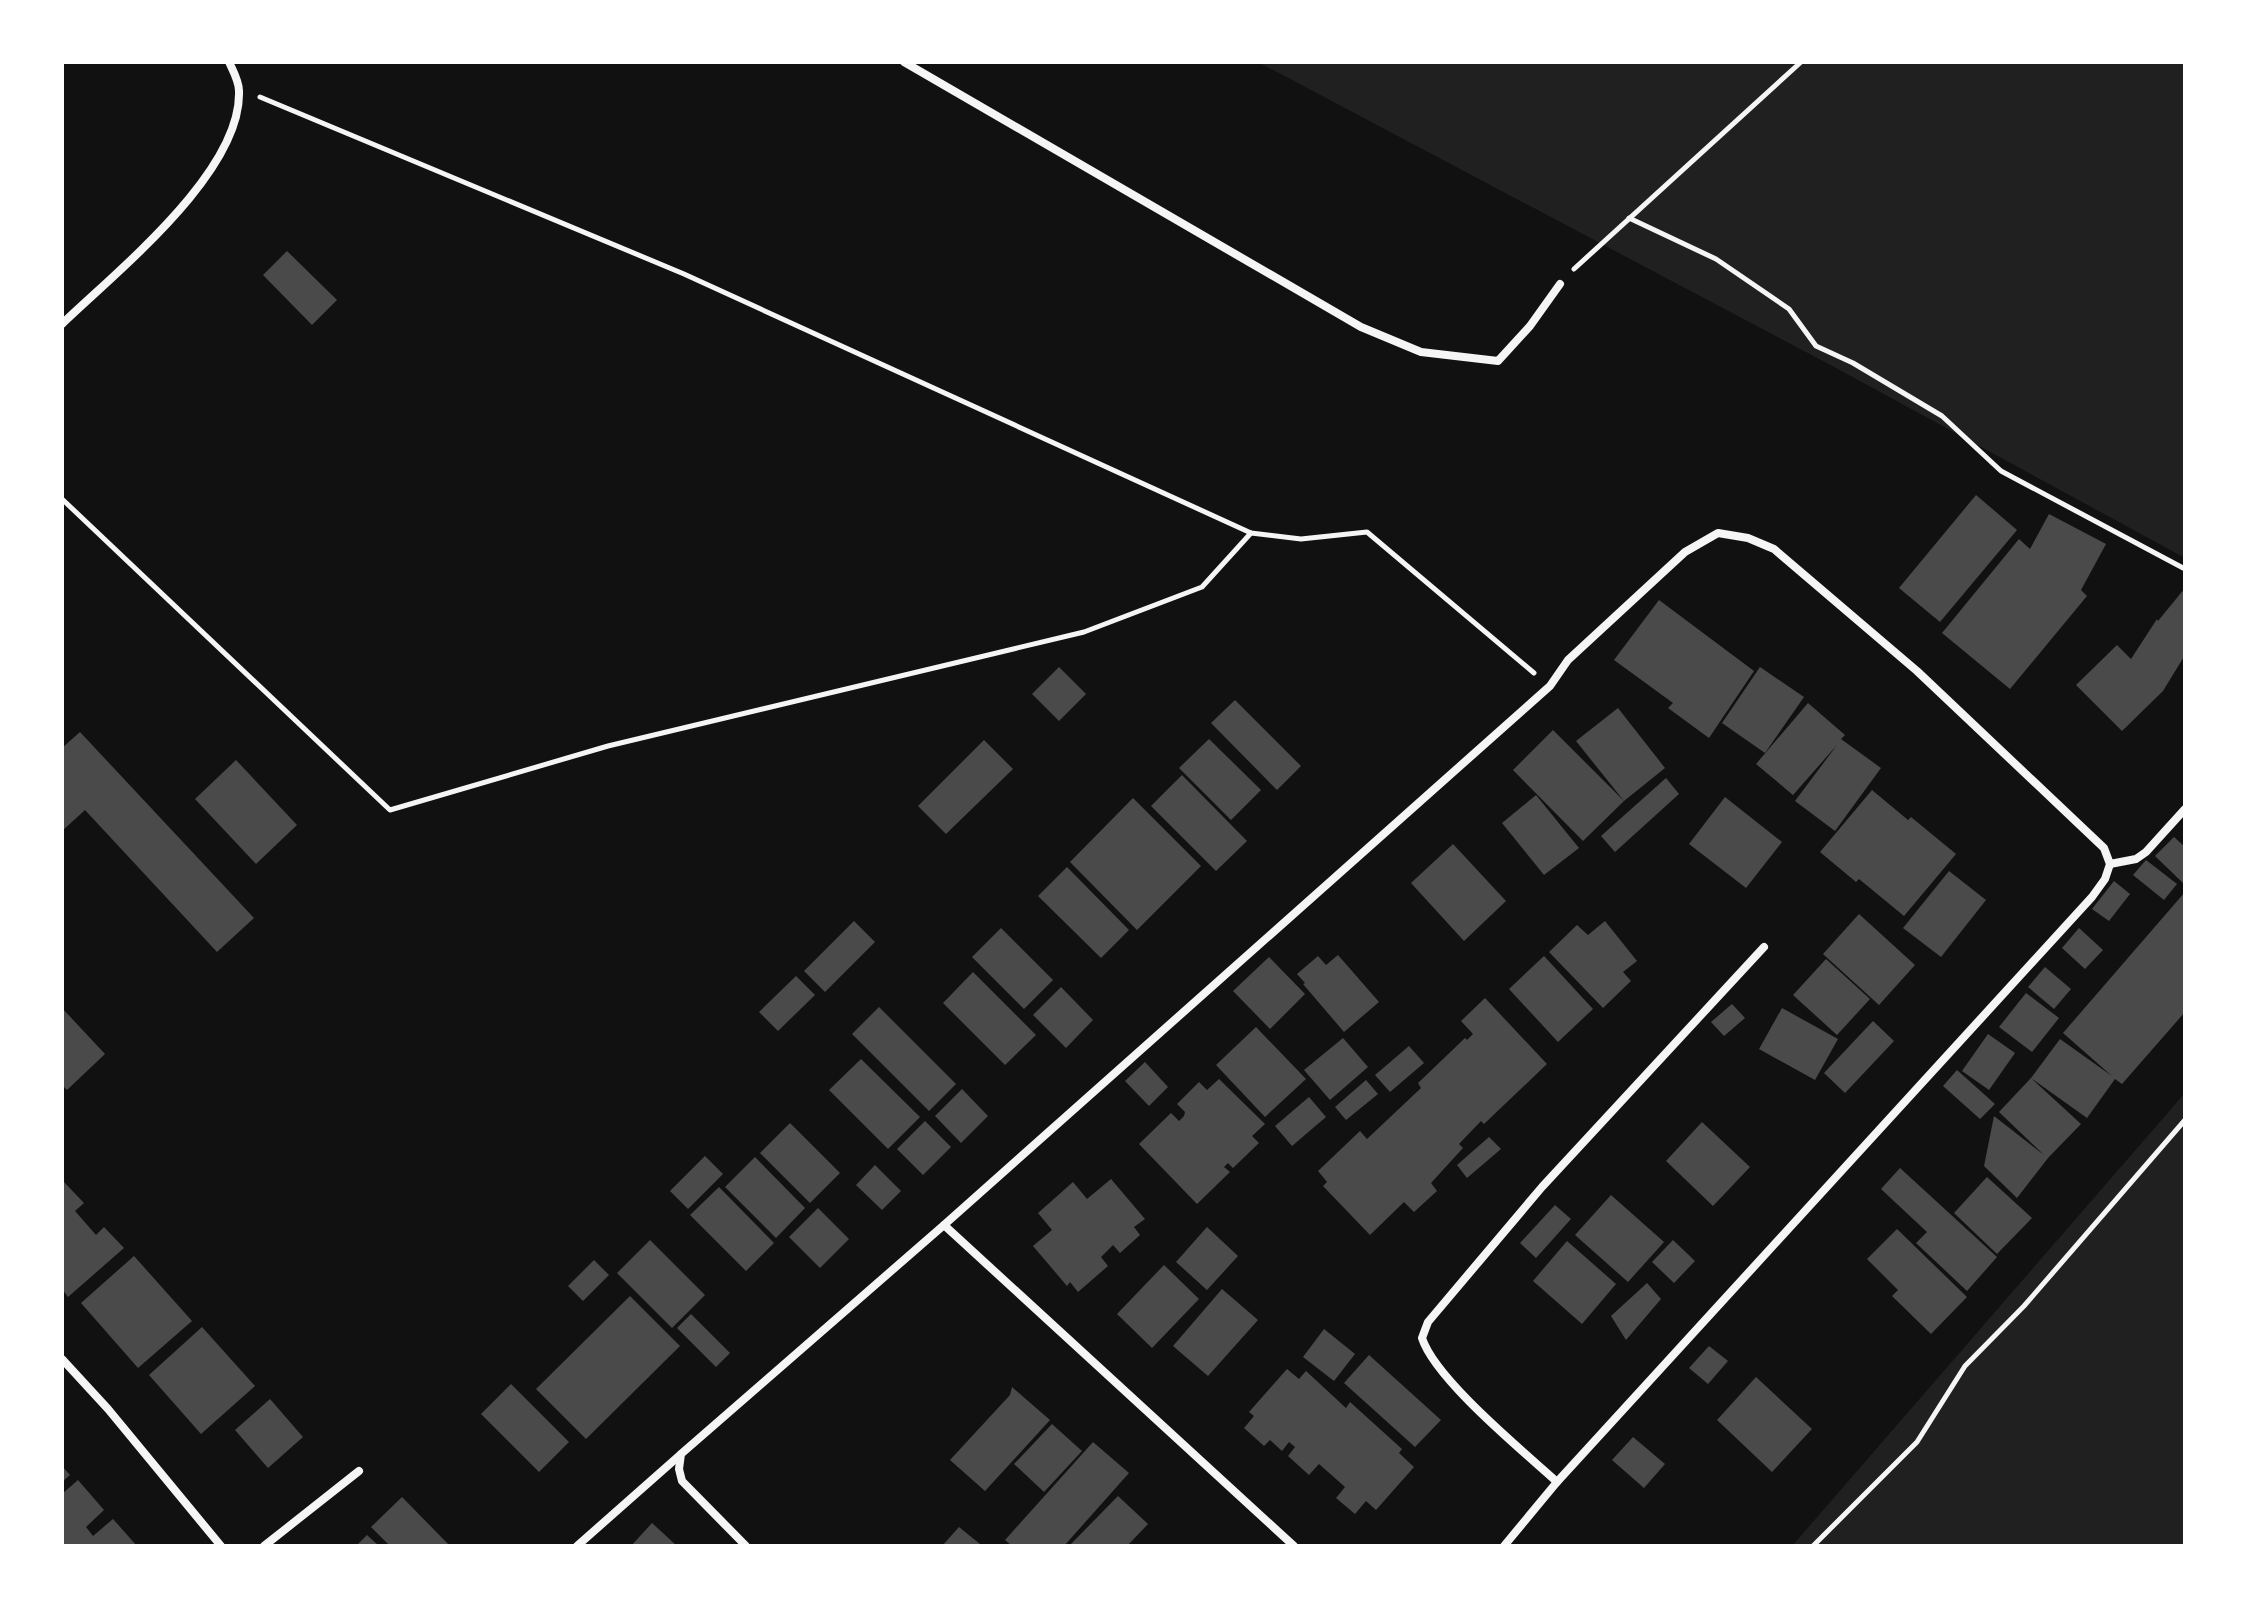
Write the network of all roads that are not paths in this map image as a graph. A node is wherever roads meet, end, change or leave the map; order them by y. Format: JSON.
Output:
{"nodes":[{"id":1,"x":229,"y":62,"type":"edge"},
{"id":2,"x":904,"y":62,"type":"edge"},
{"id":3,"x":1560,"y":284,"type":"road end"},
{"id":4,"x":62,"y":324,"type":"edge"},
{"id":5,"x":2185,"y":809,"type":"edge"},
{"id":6,"x":2110,"y":864,"type":"junction"},
{"id":7,"x":1764,"y":947,"type":"dead end"},
{"id":8,"x":944,"y":1225,"type":"junction"},
{"id":9,"x":62,"y":1359,"type":"edge"},
{"id":10,"x":681,"y":1454,"type":"junction"},
{"id":11,"x":359,"y":1471,"type":"dead end"},
{"id":12,"x":1557,"y":1482,"type":"junction"},
{"id":13,"x":221,"y":1546,"type":"edge"},
{"id":14,"x":264,"y":1546,"type":"edge"},
{"id":15,"x":577,"y":1546,"type":"edge"},
{"id":16,"x":746,"y":1546,"type":"edge"},
{"id":17,"x":1294,"y":1546,"type":"edge"},
{"id":18,"x":1504,"y":1546,"type":"edge"}],
"edges":[{"from":1,"to":4,"type":"street"},
{"from":2,"to":3,"type":"street"},
{"from":5,"to":6,"type":"street"},
{"from":6,"to":8,"type":"street"},
{"from":6,"to":12,"type":"street"},
{"from":7,"to":12,"type":"street"},
{"from":8,"to":10,"type":"street"},
{"from":8,"to":17,"type":"street"},
{"from":9,"to":13,"type":"street"},
{"from":10,"to":15,"type":"street"},
{"from":10,"to":16,"type":"street"},
{"from":11,"to":14,"type":"street"},
{"from":12,"to":18,"type":"street"}]}
